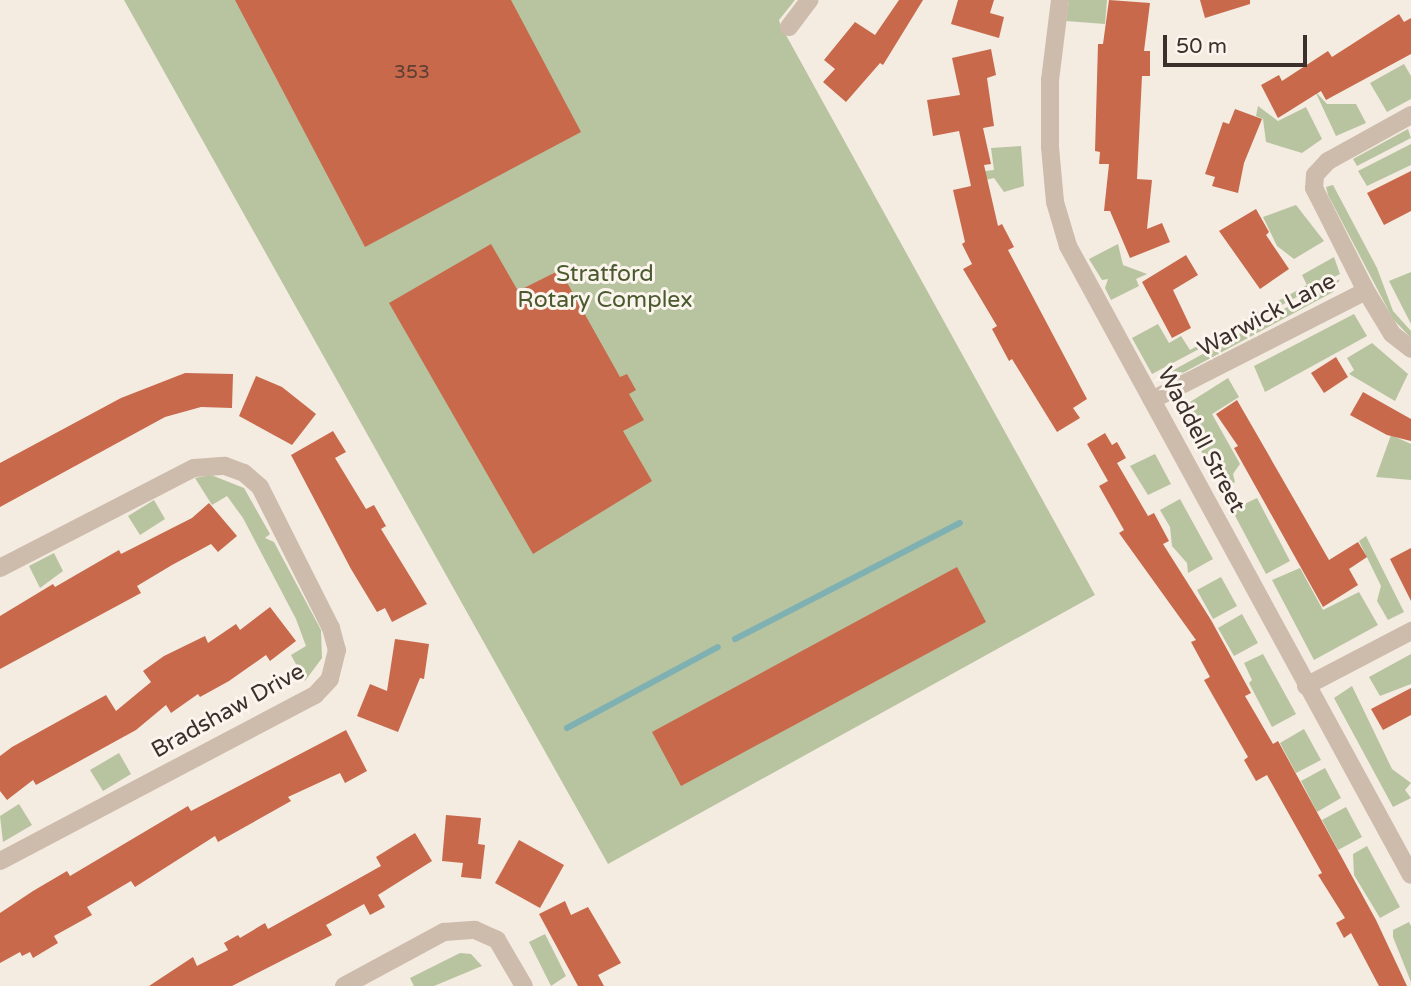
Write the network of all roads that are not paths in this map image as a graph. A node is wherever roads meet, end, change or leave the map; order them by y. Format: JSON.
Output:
{"nodes":[{"id":1,"x":809,"y":0,"type":"edge"},
{"id":2,"x":1060,"y":0,"type":"edge"},
{"id":3,"x":789,"y":27,"type":"dead end"},
{"id":4,"x":1411,"y":115,"type":"edge"},
{"id":5,"x":1366,"y":290,"type":"junction"},
{"id":6,"x":1411,"y":349,"type":"edge"},
{"id":7,"x":1152,"y":400,"type":"junction"},
{"id":8,"x":0,"y":568,"type":"edge"},
{"id":9,"x":1411,"y":631,"type":"edge"},
{"id":10,"x":1306,"y":686,"type":"junction"},
{"id":11,"x":0,"y":861,"type":"edge"},
{"id":12,"x":1411,"y":876,"type":"edge"},
{"id":13,"x":344,"y":986,"type":"edge"},
{"id":14,"x":524,"y":986,"type":"edge"}],
"edges":[{"from":1,"to":3,"type":"street"},
{"from":2,"to":7,"type":"street","name":"Waddell Street"},
{"from":4,"to":5,"type":"street"},
{"from":5,"to":6,"type":"street"},
{"from":5,"to":7,"type":"street","name":"Warwick Lane"},
{"from":7,"to":10,"type":"street","name":"Waddell Street"},
{"from":8,"to":11,"type":"street","name":"Bradshaw Drive"},
{"from":9,"to":10,"type":"street"},
{"from":10,"to":12,"type":"street","name":"Waddell Street"},
{"from":13,"to":14,"type":"street"}]}
